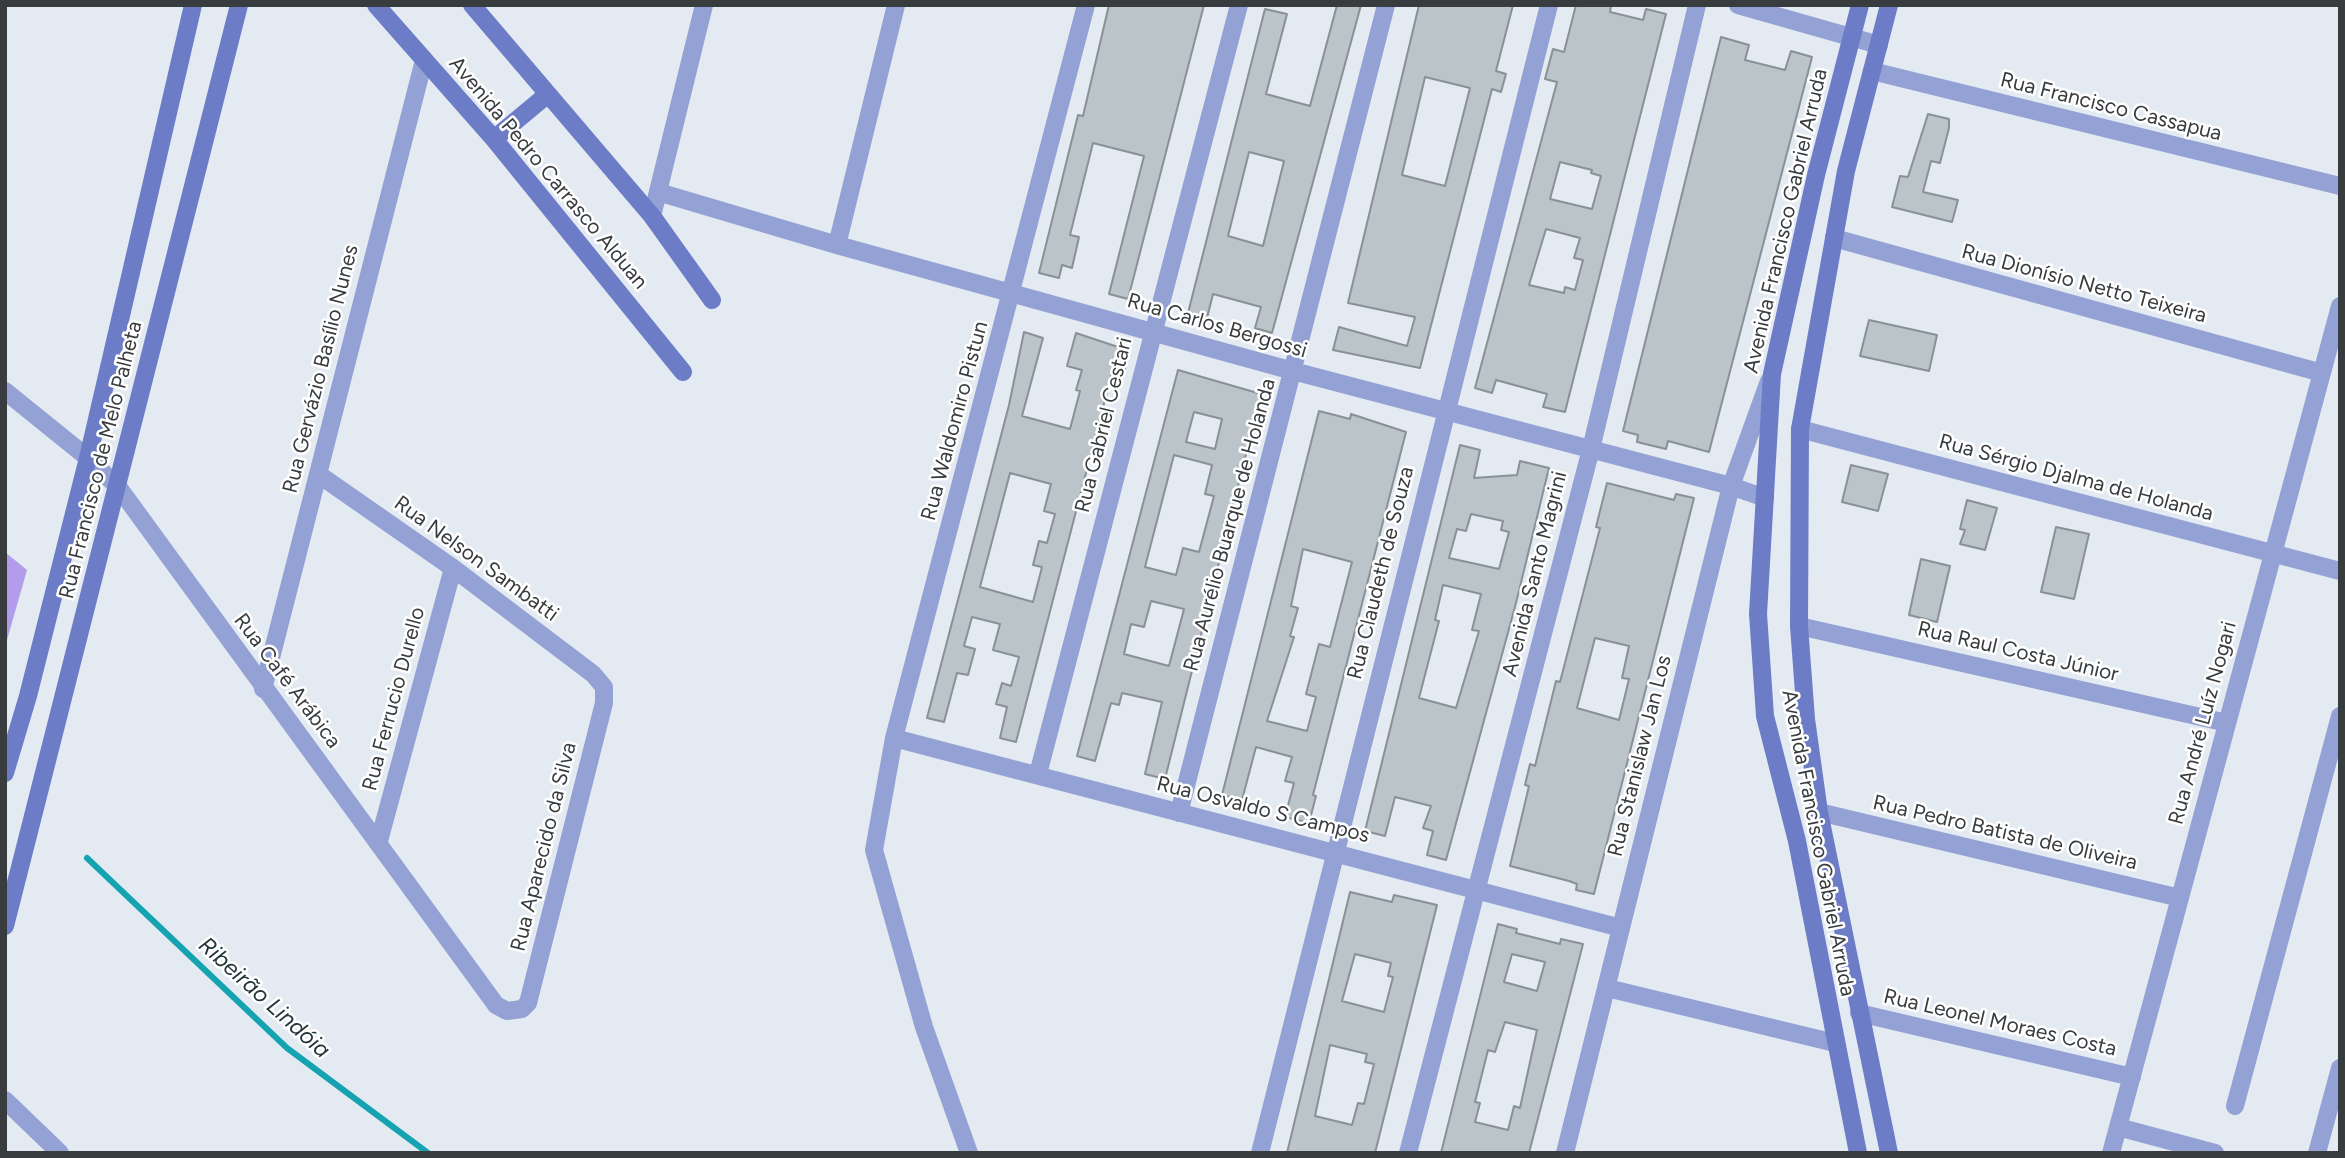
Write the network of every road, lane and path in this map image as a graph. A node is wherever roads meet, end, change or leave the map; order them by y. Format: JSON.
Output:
{"nodes":[{"id":1,"x":193,"y":5,"type":"edge"},
{"id":2,"x":239,"y":5,"type":"edge"},
{"id":3,"x":376,"y":5,"type":"edge"},
{"id":4,"x":472,"y":5,"type":"edge"},
{"id":5,"x":704,"y":5,"type":"edge"},
{"id":6,"x":896,"y":5,"type":"edge"},
{"id":7,"x":1086,"y":5,"type":"edge"},
{"id":8,"x":1239,"y":5,"type":"edge"},
{"id":9,"x":1386,"y":5,"type":"edge"},
{"id":10,"x":1549,"y":5,"type":"edge"},
{"id":11,"x":1697,"y":5,"type":"edge"},
{"id":12,"x":1738,"y":5,"type":"edge"},
{"id":13,"x":1860,"y":5,"type":"edge"},
{"id":14,"x":1889,"y":5,"type":"edge"},
{"id":15,"x":1852,"y":38,"type":"junction"},
{"id":16,"x":1879,"y":45,"type":"junction"},
{"id":17,"x":424,"y":60,"type":"junction"},
{"id":18,"x":1872,"y":71,"type":"junction"},
{"id":19,"x":548,"y":94,"type":"junction"},
{"id":20,"x":494,"y":139,"type":"junction"},
{"id":21,"x":2340,"y":186,"type":"edge"},
{"id":22,"x":658,"y":192,"type":"junction"},
{"id":23,"x":652,"y":216,"type":"junction"},
{"id":24,"x":1834,"y":239,"type":"junction"},
{"id":25,"x":836,"y":245,"type":"junction"},
{"id":26,"x":1013,"y":293,"type":"junction"},
{"id":27,"x":712,"y":300,"type":"dead end"},
{"id":28,"x":2340,"y":306,"type":"edge"},
{"id":29,"x":1152,"y":331,"type":"junction"},
{"id":30,"x":1293,"y":371,"type":"junction"},
{"id":31,"x":683,"y":372,"type":"dead end"},
{"id":32,"x":2322,"y":373,"type":"junction"},
{"id":33,"x":1772,"y":374,"type":"junction"},
{"id":34,"x":5,"y":391,"type":"edge"},
{"id":35,"x":1445,"y":410,"type":"junction"},
{"id":36,"x":1800,"y":429,"type":"junction"},
{"id":37,"x":1591,"y":449,"type":"junction"},
{"id":38,"x":88,"y":458,"type":"junction"},
{"id":39,"x":318,"y":474,"type":"junction"},
{"id":40,"x":1731,"y":486,"type":"junction"},
{"id":41,"x":119,"y":488,"type":"junction"},
{"id":42,"x":1765,"y":498,"type":"junction"},
{"id":43,"x":2273,"y":553,"type":"junction"},
{"id":44,"x":453,"y":568,"type":"junction"},
{"id":45,"x":2340,"y":571,"type":"edge"},
{"id":46,"x":1798,"y":626,"type":"junction"},
{"id":47,"x":604,"y":687,"type":"joint"},
{"id":48,"x":263,"y":689,"type":"junction"},
{"id":49,"x":2340,"y":716,"type":"edge"},
{"id":50,"x":2227,"y":723,"type":"junction"},
{"id":51,"x":894,"y":738,"type":"junction"},
{"id":52,"x":5,"y":773,"type":"edge"},
{"id":53,"x":1038,"y":775,"type":"junction"},
{"id":54,"x":1819,"y":812,"type":"junction"},
{"id":55,"x":1179,"y":813,"type":"junction"},
{"id":56,"x":379,"y":841,"type":"junction"},
{"id":57,"x":1336,"y":853,"type":"junction"},
{"id":58,"x":1477,"y":889,"type":"junction"},
{"id":59,"x":2180,"y":898,"type":"junction"},
{"id":60,"x":5,"y":926,"type":"edge"},
{"id":61,"x":1621,"y":928,"type":"junction"},
{"id":62,"x":1606,"y":988,"type":"junction"},
{"id":63,"x":515,"y":1011,"type":"joint"},
{"id":64,"x":1859,"y":1013,"type":"junction"},
{"id":65,"x":1835,"y":1043,"type":"junction"},
{"id":66,"x":2340,"y":1068,"type":"edge"},
{"id":67,"x":2132,"y":1077,"type":"junction"},
{"id":68,"x":5,"y":1100,"type":"edge"},
{"id":69,"x":2235,"y":1106,"type":"dead end"},
{"id":70,"x":2118,"y":1127,"type":"junction"},
{"id":71,"x":60,"y":1153,"type":"edge"},
{"id":72,"x":969,"y":1153,"type":"edge"},
{"id":73,"x":1259,"y":1153,"type":"edge"},
{"id":74,"x":1408,"y":1153,"type":"edge"},
{"id":75,"x":1565,"y":1153,"type":"edge"},
{"id":76,"x":1858,"y":1153,"type":"edge"},
{"id":77,"x":1889,"y":1153,"type":"edge"},
{"id":78,"x":2111,"y":1153,"type":"edge"},
{"id":79,"x":2215,"y":1153,"type":"edge"},
{"id":80,"x":2317,"y":1153,"type":"edge"}],
"edges":[{"from":1,"to":38,"type":"street","name":"Rua Francisco de Melo Palheta"},
{"from":2,"to":41,"type":"street","name":"Rua Francisco de Melo Palheta"},
{"from":3,"to":17,"type":"street","name":"Avenida Pedro Carrasco Alduan"},
{"from":4,"to":19,"type":"street"},
{"from":5,"to":22,"type":"street"},
{"from":6,"to":25,"type":"street"},
{"from":7,"to":26,"type":"street","name":"Rua Waldomiro Pistun"},
{"from":8,"to":29,"type":"street","name":"Rua Gabriel Cestari"},
{"from":9,"to":30,"type":"street","name":"Rua Aurélio Buarque de Holanda"},
{"from":10,"to":35,"type":"street","name":"Rua Claudeth de Souza"},
{"from":11,"to":37,"type":"street","name":"Avenida Santo Magrini"},
{"from":12,"to":15,"type":"street"},
{"from":13,"to":15,"type":"street","name":"Avenida Francisco Gabriel Arruda"},
{"from":14,"to":16,"type":"street","name":"Avenida Francisco Gabriel Arruda"},
{"from":15,"to":16,"type":"street"},
{"from":15,"to":33,"type":"street","name":"Avenida Francisco Gabriel Arruda"},
{"from":16,"to":18,"type":"street","name":"Avenida Francisco Gabriel Arruda"},
{"from":17,"to":20,"type":"street","name":"Avenida Pedro Carrasco Alduan"},
{"from":17,"to":39,"type":"street","name":"Rua Gervázio Basílio Nunes"},
{"from":18,"to":21,"type":"street","name":"Rua Francisco Cassapua"},
{"from":18,"to":24,"type":"street","name":"Avenida Francisco Gabriel Arruda"},
{"from":19,"to":20,"type":"street"},
{"from":19,"to":23,"type":"street"},
{"from":20,"to":31,"type":"street","name":"Avenida Pedro Carrasco Alduan"},
{"from":22,"to":23,"type":"street"},
{"from":22,"to":25,"type":"street","name":"Rua Carlos Bergossi"},
{"from":23,"to":27,"type":"street"},
{"from":24,"to":32,"type":"street","name":"Rua Dionísio Netto Teixeira"},
{"from":24,"to":36,"type":"street","name":"Avenida Francisco Gabriel Arruda"},
{"from":25,"to":26,"type":"street","name":"Rua Carlos Bergossi"},
{"from":26,"to":29,"type":"street","name":"Rua Carlos Bergossi"},
{"from":26,"to":51,"type":"street","name":"Rua Waldomiro Pistun"},
{"from":28,"to":32,"type":"street","name":"Rua André Luíz Nogari"},
{"from":29,"to":30,"type":"street","name":"Rua Carlos Bergossi"},
{"from":29,"to":53,"type":"street","name":"Rua Gabriel Cestari"},
{"from":30,"to":35,"type":"street","name":"Rua Carlos Bergossi"},
{"from":30,"to":55,"type":"street","name":"Rua Aurélio Buarque de Holanda"},
{"from":32,"to":43,"type":"street","name":"Rua André Luíz Nogari"},
{"from":33,"to":40,"type":"street","name":"Rua Stanislaw Jan Los"},
{"from":33,"to":42,"type":"street","name":"Avenida Francisco Gabriel Arruda"},
{"from":34,"to":38,"type":"street","name":"Rua Café Arábica"},
{"from":35,"to":37,"type":"street","name":"Rua Carlos Bergossi"},
{"from":35,"to":57,"type":"street","name":"Rua Claudeth de Souza"},
{"from":36,"to":43,"type":"street","name":"Rua Sérgio Djalma de Holanda"},
{"from":36,"to":46,"type":"street","name":"Avenida Francisco Gabriel Arruda"},
{"from":37,"to":40,"type":"street","name":"Rua Carlos Bergossi"},
{"from":37,"to":58,"type":"street","name":"Avenida Santo Magrini"},
{"from":38,"to":41,"type":"street","name":"Rua Café Arábica"},
{"from":38,"to":52,"type":"street","name":"Rua Francisco de Melo Palheta"},
{"from":39,"to":44,"type":"street","name":"Rua Nelson Sambatti"},
{"from":39,"to":48,"type":"street","name":"Rua Gervázio Basílio Nunes"},
{"from":40,"to":42,"type":"street","name":"Rua Carlos Bergossi"},
{"from":40,"to":61,"type":"street","name":"Rua Stanislaw Jan Los"},
{"from":41,"to":48,"type":"street","name":"Rua Café Arábica"},
{"from":41,"to":60,"type":"street","name":"Rua Francisco de Melo Palheta"},
{"from":42,"to":65,"type":"street","name":"Avenida Francisco Gabriel Arruda"},
{"from":43,"to":45,"type":"street","name":"Rua Sérgio Djalma de Holanda"},
{"from":43,"to":50,"type":"street","name":"Rua André Luíz Nogari"},
{"from":44,"to":47,"type":"street","name":"Rua Nelson Sambatti"},
{"from":44,"to":56,"type":"street","name":"Rua Ferrucio Durello"},
{"from":46,"to":50,"type":"street","name":"Rua Raul Costa Júnior"},
{"from":46,"to":54,"type":"street","name":"Avenida Francisco Gabriel Arruda"},
{"from":47,"to":63,"type":"street","name":"Rua Aparecido da Silva"},
{"from":48,"to":56,"type":"street","name":"Rua Café Arábica"},
{"from":49,"to":69,"type":"street"},
{"from":50,"to":59,"type":"street","name":"Rua André Luíz Nogari"},
{"from":51,"to":53,"type":"street","name":"Rua Osvaldo S Campos"},
{"from":51,"to":72,"type":"street","name":"Rua Waldomiro Pistun"},
{"from":53,"to":55,"type":"street","name":"Rua Osvaldo S Campos"},
{"from":54,"to":59,"type":"street","name":"Rua Pedro Batista de Oliveira"},
{"from":54,"to":64,"type":"street","name":"Avenida Francisco Gabriel Arruda"},
{"from":55,"to":57,"type":"street","name":"Rua Osvaldo S Campos"},
{"from":56,"to":63,"type":"street","name":"Rua Café Arábica"},
{"from":57,"to":58,"type":"street","name":"Rua Osvaldo S Campos"},
{"from":57,"to":73,"type":"street","name":"Rua Claudeth de Souza"},
{"from":58,"to":61,"type":"street","name":"Rua Osvaldo S Campos"},
{"from":58,"to":74,"type":"street","name":"Avenida Santo Magrini"},
{"from":59,"to":67,"type":"street","name":"Rua André Luíz Nogari"},
{"from":61,"to":62,"type":"street","name":"Rua Stanislaw Jan Los"},
{"from":62,"to":65,"type":"street"},
{"from":62,"to":75,"type":"street","name":"Rua Stanislaw Jan Los"},
{"from":64,"to":67,"type":"street","name":"Rua Leonel Moraes Costa"},
{"from":64,"to":77,"type":"street","name":"Avenida Francisco Gabriel Arruda"},
{"from":65,"to":76,"type":"street","name":"Avenida Francisco Gabriel Arruda"},
{"from":66,"to":80,"type":"street"},
{"from":67,"to":70,"type":"street","name":"Rua André Luíz Nogari"},
{"from":68,"to":71,"type":"street"},
{"from":70,"to":78,"type":"street","name":"Rua André Luíz Nogari"},
{"from":70,"to":79,"type":"street"}]}
